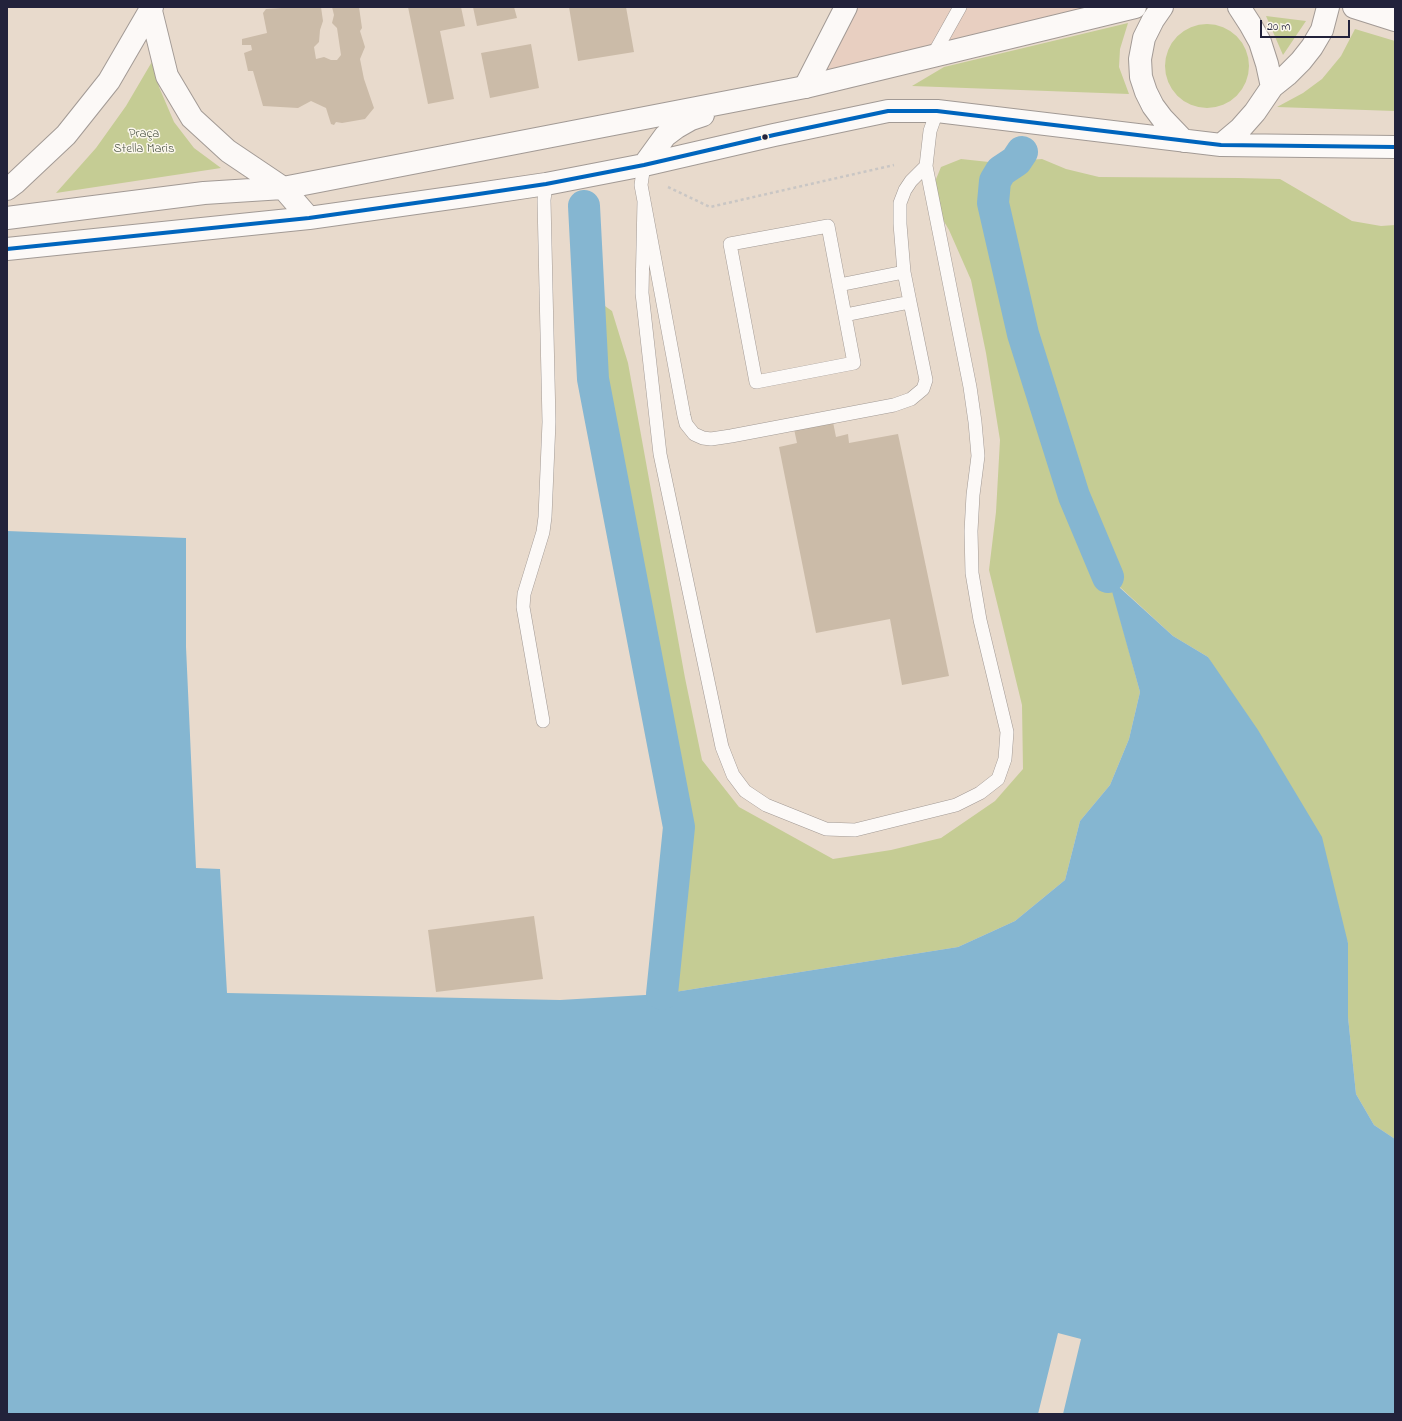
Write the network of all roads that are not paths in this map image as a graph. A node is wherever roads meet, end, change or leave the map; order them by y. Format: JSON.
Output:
{"nodes":[{"id":1,"x":846,"y":7,"type":"edge"},
{"id":2,"x":960,"y":7,"type":"edge"},
{"id":3,"x":1135,"y":7,"type":"edge"},
{"id":4,"x":1162,"y":7,"type":"edge"},
{"id":5,"x":1239,"y":7,"type":"edge"},
{"id":6,"x":1328,"y":7,"type":"edge"},
{"id":7,"x":1354,"y":7,"type":"edge"},
{"id":8,"x":152,"y":9,"type":"edge"},
{"id":9,"x":1395,"y":20,"type":"edge"},
{"id":10,"x":932,"y":57,"type":"junction"},
{"id":11,"x":805,"y":87,"type":"junction"},
{"id":12,"x":1272,"y":87,"type":"junction"},
{"id":13,"x":743,"y":99,"type":"junction"},
{"id":14,"x":937,"y":111,"type":"junction"},
{"id":15,"x":1184,"y":141,"type":"junction"},
{"id":16,"x":1221,"y":145,"type":"junction"},
{"id":17,"x":1395,"y":147,"type":"edge"},
{"id":18,"x":644,"y":165,"type":"junction"},
{"id":19,"x":926,"y":166,"type":"junction"},
{"id":20,"x":546,"y":184,"type":"junction"},
{"id":21,"x":283,"y":188,"type":"junction"},
{"id":22,"x":7,"y":189,"type":"edge"},
{"id":23,"x":644,"y":201,"type":"junction"},
{"id":24,"x":7,"y":218,"type":"edge"},
{"id":25,"x":309,"y":218,"type":"junction"},
{"id":26,"x":7,"y":249,"type":"edge"},
{"id":27,"x":904,"y":272,"type":"junction"},
{"id":28,"x":839,"y":284,"type":"junction"},
{"id":29,"x":910,"y":302,"type":"junction"},
{"id":30,"x":845,"y":315,"type":"junction"},
{"id":31,"x":543,"y":721,"type":"dead end"}],
"edges":[{"from":1,"to":11,"type":"main road"},
{"from":2,"to":10,"type":"lane"},
{"from":3,"to":10,"type":"main road"},
{"from":4,"to":15,"type":"main road"},
{"from":5,"to":12,"type":"main road"},
{"from":6,"to":12,"type":"main road"},
{"from":7,"to":9,"type":"main road"},
{"from":8,"to":21,"type":"main road"},
{"from":8,"to":22,"type":"main road"},
{"from":10,"to":11,"type":"main road"},
{"from":11,"to":13,"type":"main road"},
{"from":12,"to":16,"type":"main road"},
{"from":13,"to":18,"type":"main road"},
{"from":13,"to":21,"type":"main road"},
{"from":14,"to":15,"type":"main road"},
{"from":14,"to":18,"type":"main road"},
{"from":14,"to":19,"type":"lane"},
{"from":15,"to":16,"type":"main road"},
{"from":16,"to":17,"type":"main road"},
{"from":18,"to":20,"type":"main road"},
{"from":18,"to":23,"type":"lane"},
{"from":19,"to":23,"type":"lane"},
{"from":19,"to":27,"type":"lane"},
{"from":20,"to":25,"type":"main road"},
{"from":20,"to":31,"type":"lane"},
{"from":21,"to":24,"type":"main road"},
{"from":21,"to":25,"type":"main road"},
{"from":23,"to":29,"type":"lane"},
{"from":25,"to":26,"type":"main road"},
{"from":27,"to":28,"type":"lane"},
{"from":27,"to":29,"type":"lane"},
{"from":28,"to":30,"type":"lane"},
{"from":28,"to":30,"type":"lane"},
{"from":29,"to":30,"type":"lane"}]}
